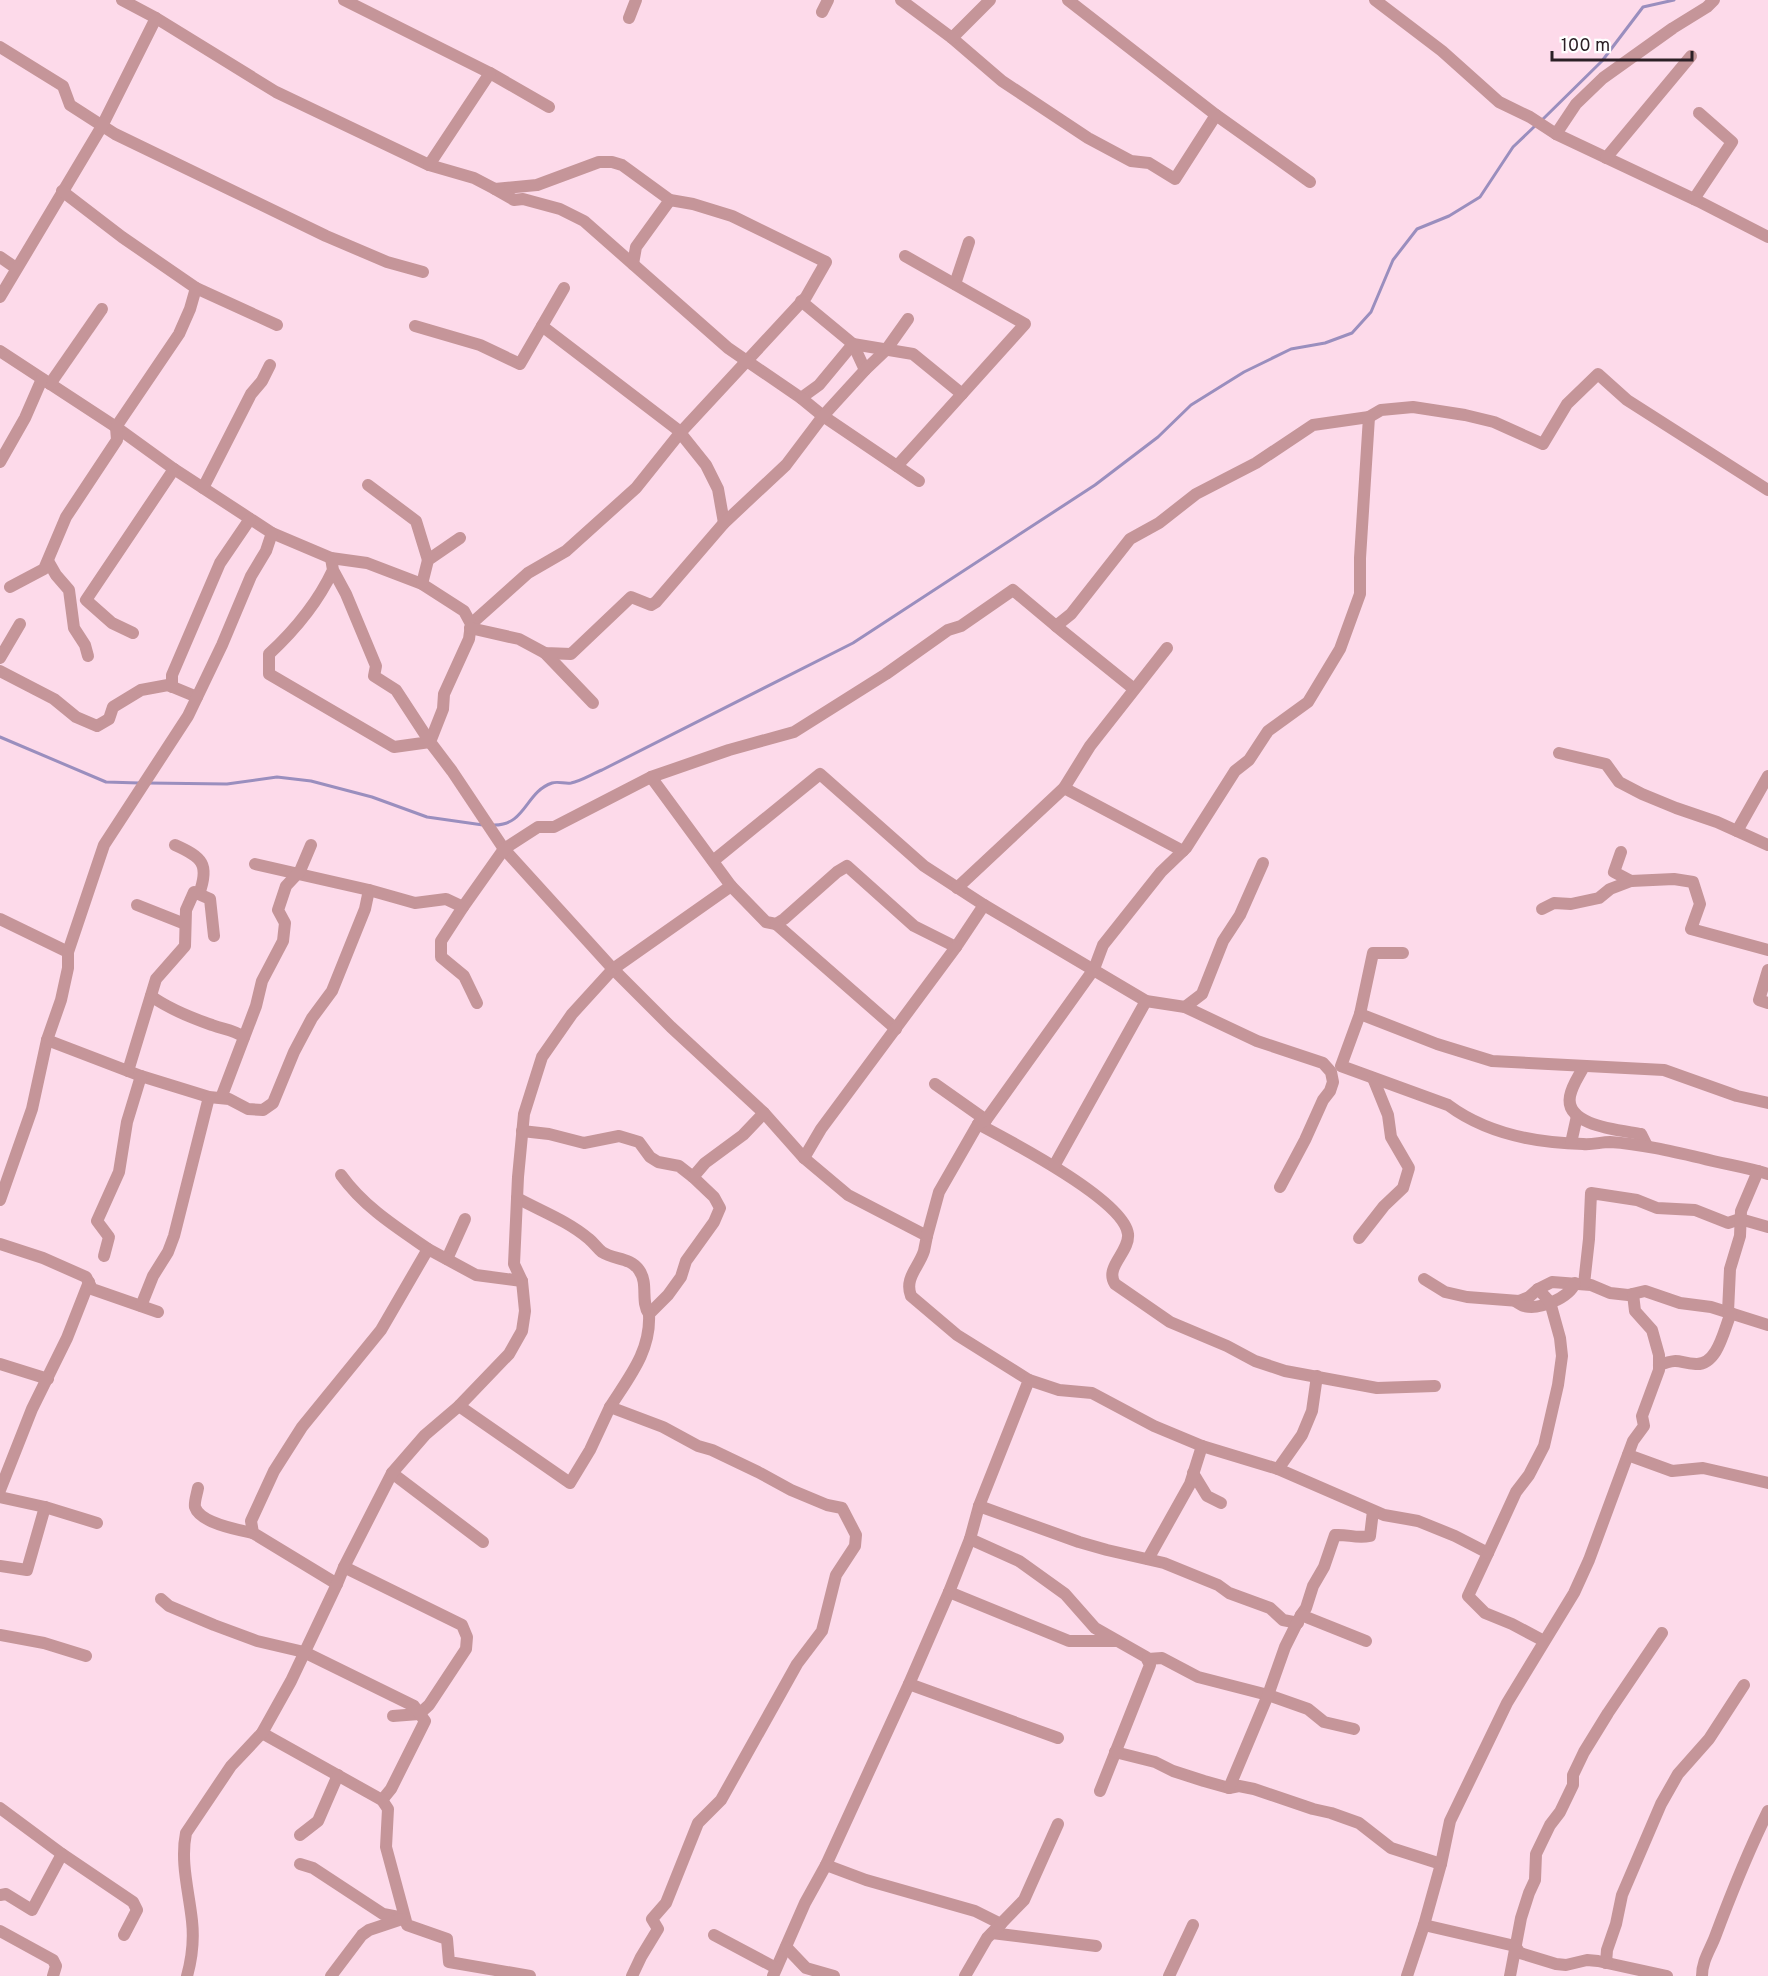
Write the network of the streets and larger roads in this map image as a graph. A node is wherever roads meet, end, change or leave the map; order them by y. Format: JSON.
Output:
{"nodes":[{"id":1,"x":122,"y":0,"type":"edge"},
{"id":2,"x":344,"y":0,"type":"edge"},
{"id":3,"x":636,"y":0,"type":"edge"},
{"id":4,"x":828,"y":0,"type":"edge"},
{"id":5,"x":901,"y":0,"type":"edge"},
{"id":6,"x":990,"y":0,"type":"edge"},
{"id":7,"x":1068,"y":0,"type":"edge"},
{"id":8,"x":1375,"y":0,"type":"edge"},
{"id":9,"x":1714,"y":0,"type":"edge"},
{"id":10,"x":822,"y":12,"type":"dead end"},
{"id":11,"x":156,"y":18,"type":"junction"},
{"id":12,"x":629,"y":18,"type":"dead end"},
{"id":13,"x":952,"y":38,"type":"junction"},
{"id":14,"x":0,"y":47,"type":"edge"},
{"id":15,"x":1690,"y":56,"type":"dead end"},
{"id":16,"x":490,"y":73,"type":"junction"},
{"id":17,"x":549,"y":107,"type":"dead end"},
{"id":18,"x":1699,"y":113,"type":"dead end"},
{"id":19,"x":1216,"y":115,"type":"junction"},
{"id":20,"x":102,"y":126,"type":"junction"},
{"id":21,"x":1556,"y":134,"type":"junction"},
{"id":22,"x":1606,"y":158,"type":"junction"},
{"id":23,"x":429,"y":165,"type":"junction"},
{"id":24,"x":1310,"y":182,"type":"dead end"},
{"id":25,"x":495,"y":189,"type":"junction"},
{"id":26,"x":62,"y":191,"type":"junction"},
{"id":27,"x":1695,"y":199,"type":"junction"},
{"id":28,"x":670,"y":200,"type":"junction"},
{"id":29,"x":1768,"y":237,"type":"edge"},
{"id":30,"x":969,"y":242,"type":"dead end"},
{"id":31,"x":636,"y":247,"type":"junction"},
{"id":32,"x":620,"y":253,"type":"junction"},
{"id":33,"x":905,"y":256,"type":"dead end"},
{"id":34,"x":0,"y":257,"type":"edge"},
{"id":35,"x":633,"y":264,"type":"junction"},
{"id":36,"x":16,"y":268,"type":"junction"},
{"id":37,"x":423,"y":272,"type":"dead end"},
{"id":38,"x":955,"y":284,"type":"junction"},
{"id":39,"x":196,"y":288,"type":"junction"},
{"id":40,"x":564,"y":288,"type":"dead end"},
{"id":41,"x":0,"y":297,"type":"edge"},
{"id":42,"x":801,"y":301,"type":"junction"},
{"id":43,"x":102,"y":309,"type":"dead end"},
{"id":44,"x":908,"y":320,"type":"dead end"},
{"id":45,"x":277,"y":325,"type":"dead end"},
{"id":46,"x":415,"y":326,"type":"dead end"},
{"id":47,"x":542,"y":326,"type":"junction"},
{"id":48,"x":853,"y":344,"type":"junction"},
{"id":49,"x":886,"y":350,"type":"junction"},
{"id":50,"x":0,"y":351,"type":"edge"},
{"id":51,"x":747,"y":361,"type":"junction"},
{"id":52,"x":270,"y":365,"type":"dead end"},
{"id":53,"x":865,"y":370,"type":"junction"},
{"id":54,"x":46,"y":382,"type":"junction"},
{"id":55,"x":962,"y":394,"type":"junction"},
{"id":56,"x":801,"y":398,"type":"junction"},
{"id":57,"x":823,"y":416,"type":"junction"},
{"id":58,"x":1368,"y":417,"type":"junction"},
{"id":59,"x":116,"y":427,"type":"junction"},
{"id":60,"x":680,"y":433,"type":"junction"},
{"id":61,"x":0,"y":462,"type":"edge"},
{"id":62,"x":897,"y":466,"type":"junction"},
{"id":63,"x":174,"y":469,"type":"junction"},
{"id":64,"x":919,"y":481,"type":"dead end"},
{"id":65,"x":368,"y":485,"type":"dead end"},
{"id":66,"x":203,"y":488,"type":"junction"},
{"id":67,"x":1768,"y":490,"type":"edge"},
{"id":68,"x":250,"y":519,"type":"junction"},
{"id":69,"x":724,"y":523,"type":"junction"},
{"id":70,"x":272,"y":533,"type":"junction"},
{"id":71,"x":460,"y":538,"type":"dead end"},
{"id":72,"x":428,"y":560,"type":"junction"},
{"id":73,"x":48,"y":561,"type":"junction"},
{"id":74,"x":332,"y":564,"type":"junction"},
{"id":75,"x":422,"y":584,"type":"junction"},
{"id":76,"x":10,"y":587,"type":"dead end"},
{"id":77,"x":20,"y":624,"type":"dead end"},
{"id":78,"x":471,"y":626,"type":"junction"},
{"id":79,"x":1056,"y":626,"type":"junction"},
{"id":80,"x":133,"y":633,"type":"dead end"},
{"id":81,"x":1167,"y":648,"type":"dead end"},
{"id":82,"x":545,"y":653,"type":"junction"},
{"id":83,"x":88,"y":656,"type":"dead end"},
{"id":84,"x":0,"y":658,"type":"edge"},
{"id":85,"x":0,"y":671,"type":"edge"},
{"id":86,"x":172,"y":687,"type":"junction"},
{"id":87,"x":1134,"y":689,"type":"junction"},
{"id":88,"x":197,"y":697,"type":"junction"},
{"id":89,"x":593,"y":703,"type":"dead end"},
{"id":90,"x":430,"y":742,"type":"junction"},
{"id":91,"x":1559,"y":753,"type":"dead end"},
{"id":92,"x":1768,"y":776,"type":"edge"},
{"id":93,"x":651,"y":777,"type":"junction"},
{"id":94,"x":1064,"y":788,"type":"junction"},
{"id":95,"x":1737,"y":831,"type":"junction"},
{"id":96,"x":175,"y":845,"type":"dead end"},
{"id":97,"x":311,"y":845,"type":"dead end"},
{"id":98,"x":1768,"y":845,"type":"edge"},
{"id":99,"x":504,"y":849,"type":"junction"},
{"id":100,"x":1183,"y":851,"type":"junction"},
{"id":101,"x":1621,"y":852,"type":"dead end"},
{"id":102,"x":713,"y":861,"type":"junction"},
{"id":103,"x":1263,"y":863,"type":"dead end"},
{"id":104,"x":255,"y":864,"type":"dead end"},
{"id":105,"x":297,"y":875,"type":"junction"},
{"id":106,"x":1631,"y":881,"type":"junction"},
{"id":107,"x":731,"y":886,"type":"junction"},
{"id":108,"x":957,"y":888,"type":"junction"},
{"id":109,"x":369,"y":890,"type":"junction"},
{"id":110,"x":199,"y":894,"type":"junction"},
{"id":111,"x":137,"y":905,"type":"dead end"},
{"id":112,"x":984,"y":905,"type":"junction"},
{"id":113,"x":463,"y":907,"type":"junction"},
{"id":114,"x":1542,"y":909,"type":"dead end"},
{"id":115,"x":0,"y":919,"type":"edge"},
{"id":116,"x":185,"y":924,"type":"junction"},
{"id":117,"x":776,"y":924,"type":"junction"},
{"id":118,"x":214,"y":936,"type":"dead end"},
{"id":119,"x":956,"y":947,"type":"junction"},
{"id":120,"x":1768,"y":950,"type":"edge"},
{"id":121,"x":68,"y":952,"type":"junction"},
{"id":122,"x":1403,"y":953,"type":"dead end"},
{"id":123,"x":613,"y":969,"type":"junction"},
{"id":124,"x":1095,"y":969,"type":"junction"},
{"id":125,"x":1768,"y":970,"type":"edge"},
{"id":126,"x":151,"y":996,"type":"junction"},
{"id":127,"x":1146,"y":1001,"type":"junction"},
{"id":128,"x":477,"y":1003,"type":"dead end"},
{"id":129,"x":1768,"y":1003,"type":"edge"},
{"id":130,"x":1185,"y":1007,"type":"junction"},
{"id":131,"x":1360,"y":1014,"type":"junction"},
{"id":132,"x":896,"y":1029,"type":"junction"},
{"id":133,"x":244,"y":1037,"type":"junction"},
{"id":134,"x":47,"y":1040,"type":"junction"},
{"id":135,"x":1584,"y":1066,"type":"junction"},
{"id":136,"x":1336,"y":1069,"type":"junction"},
{"id":137,"x":128,"y":1071,"type":"junction"},
{"id":138,"x":141,"y":1076,"type":"junction"},
{"id":139,"x":1373,"y":1078,"type":"junction"},
{"id":140,"x":935,"y":1084,"type":"dead end"},
{"id":141,"x":215,"y":1098,"type":"junction"},
{"id":142,"x":1768,"y":1103,"type":"edge"},
{"id":143,"x":764,"y":1113,"type":"junction"},
{"id":144,"x":1577,"y":1116,"type":"junction"},
{"id":145,"x":982,"y":1122,"type":"junction"},
{"id":146,"x":1609,"y":1128,"type":"junction"},
{"id":147,"x":522,"y":1131,"type":"junction"},
{"id":148,"x":1609,"y":1142,"type":"junction"},
{"id":149,"x":1571,"y":1143,"type":"junction"},
{"id":150,"x":1647,"y":1146,"type":"junction"},
{"id":151,"x":804,"y":1158,"type":"junction"},
{"id":152,"x":1054,"y":1166,"type":"junction"},
{"id":153,"x":1763,"y":1173,"type":"edge"},
{"id":154,"x":341,"y":1175,"type":"dead end"},
{"id":155,"x":693,"y":1177,"type":"junction"},
{"id":156,"x":1280,"y":1187,"type":"dead end"},
{"id":157,"x":517,"y":1198,"type":"junction"},
{"id":158,"x":0,"y":1200,"type":"edge"},
{"id":159,"x":465,"y":1219,"type":"dead end"},
{"id":160,"x":1740,"y":1219,"type":"junction"},
{"id":161,"x":1768,"y":1227,"type":"edge"},
{"id":162,"x":927,"y":1236,"type":"junction"},
{"id":163,"x":1359,"y":1238,"type":"dead end"},
{"id":164,"x":0,"y":1244,"type":"edge"},
{"id":165,"x":428,"y":1248,"type":"junction"},
{"id":166,"x":104,"y":1256,"type":"dead end"},
{"id":167,"x":447,"y":1259,"type":"junction"},
{"id":168,"x":1424,"y":1279,"type":"dead end"},
{"id":169,"x":522,"y":1281,"type":"junction"},
{"id":170,"x":89,"y":1282,"type":"junction"},
{"id":171,"x":1579,"y":1284,"type":"junction"},
{"id":172,"x":1538,"y":1289,"type":"junction"},
{"id":173,"x":1633,"y":1294,"type":"junction"},
{"id":174,"x":1514,"y":1300,"type":"junction"},
{"id":175,"x":1550,"y":1302,"type":"junction"},
{"id":176,"x":141,"y":1306,"type":"junction"},
{"id":177,"x":158,"y":1312,"type":"dead end"},
{"id":178,"x":1729,"y":1313,"type":"junction"},
{"id":179,"x":649,"y":1314,"type":"junction"},
{"id":180,"x":1768,"y":1325,"type":"edge"},
{"id":181,"x":0,"y":1365,"type":"edge"},
{"id":182,"x":1659,"y":1365,"type":"junction"},
{"id":183,"x":1317,"y":1376,"type":"junction"},
{"id":184,"x":48,"y":1379,"type":"junction"},
{"id":185,"x":1029,"y":1380,"type":"junction"},
{"id":186,"x":1435,"y":1386,"type":"dead end"},
{"id":187,"x":459,"y":1406,"type":"junction"},
{"id":188,"x":610,"y":1407,"type":"junction"},
{"id":189,"x":1202,"y":1446,"type":"junction"},
{"id":190,"x":1628,"y":1455,"type":"junction"},
{"id":191,"x":1278,"y":1469,"type":"junction"},
{"id":192,"x":392,"y":1473,"type":"junction"},
{"id":193,"x":1193,"y":1473,"type":"junction"},
{"id":194,"x":1768,"y":1483,"type":"edge"},
{"id":195,"x":198,"y":1488,"type":"dead end"},
{"id":196,"x":0,"y":1490,"type":"edge"},
{"id":197,"x":0,"y":1497,"type":"edge"},
{"id":198,"x":1221,"y":1503,"type":"dead end"},
{"id":199,"x":45,"y":1506,"type":"junction"},
{"id":200,"x":979,"y":1506,"type":"junction"},
{"id":201,"x":1373,"y":1510,"type":"junction"},
{"id":202,"x":98,"y":1523,"type":"dead end"},
{"id":203,"x":253,"y":1533,"type":"junction"},
{"id":204,"x":970,"y":1539,"type":"junction"},
{"id":205,"x":483,"y":1542,"type":"dead end"},
{"id":206,"x":1488,"y":1553,"type":"junction"},
{"id":207,"x":1148,"y":1559,"type":"junction"},
{"id":208,"x":0,"y":1566,"type":"edge"},
{"id":209,"x":344,"y":1567,"type":"junction"},
{"id":210,"x":337,"y":1584,"type":"junction"},
{"id":211,"x":949,"y":1592,"type":"junction"},
{"id":212,"x":161,"y":1599,"type":"dead end"},
{"id":213,"x":1300,"y":1619,"type":"junction"},
{"id":214,"x":1662,"y":1633,"type":"dead end"},
{"id":215,"x":0,"y":1635,"type":"edge"},
{"id":216,"x":1118,"y":1641,"type":"junction"},
{"id":217,"x":1366,"y":1641,"type":"dead end"},
{"id":218,"x":1544,"y":1641,"type":"junction"},
{"id":219,"x":304,"y":1652,"type":"junction"},
{"id":220,"x":86,"y":1656,"type":"dead end"},
{"id":221,"x":1148,"y":1659,"type":"junction"},
{"id":222,"x":909,"y":1684,"type":"junction"},
{"id":223,"x":1744,"y":1685,"type":"dead end"},
{"id":224,"x":1268,"y":1695,"type":"junction"},
{"id":225,"x":419,"y":1714,"type":"junction"},
{"id":226,"x":393,"y":1716,"type":"dead end"},
{"id":227,"x":1354,"y":1729,"type":"dead end"},
{"id":228,"x":262,"y":1733,"type":"junction"},
{"id":229,"x":1058,"y":1738,"type":"dead end"},
{"id":230,"x":1115,"y":1752,"type":"junction"},
{"id":231,"x":338,"y":1775,"type":"junction"},
{"id":232,"x":1229,"y":1788,"type":"junction"},
{"id":233,"x":1100,"y":1791,"type":"dead end"},
{"id":234,"x":382,"y":1800,"type":"junction"},
{"id":235,"x":0,"y":1808,"type":"edge"},
{"id":236,"x":1768,"y":1811,"type":"edge"},
{"id":237,"x":1058,"y":1824,"type":"dead end"},
{"id":238,"x":300,"y":1835,"type":"dead end"},
{"id":239,"x":62,"y":1854,"type":"junction"},
{"id":240,"x":300,"y":1864,"type":"dead end"},
{"id":241,"x":1441,"y":1864,"type":"junction"},
{"id":242,"x":826,"y":1865,"type":"junction"},
{"id":243,"x":0,"y":1896,"type":"edge"},
{"id":244,"x":404,"y":1918,"type":"junction"},
{"id":245,"x":1193,"y":1925,"type":"dead end"},
{"id":246,"x":1424,"y":1925,"type":"junction"},
{"id":247,"x":996,"y":1928,"type":"junction"},
{"id":248,"x":0,"y":1930,"type":"edge"},
{"id":249,"x":124,"y":1935,"type":"dead end"},
{"id":250,"x":714,"y":1935,"type":"dead end"},
{"id":251,"x":1096,"y":1946,"type":"dead end"},
{"id":252,"x":1515,"y":1946,"type":"junction"},
{"id":253,"x":786,"y":1947,"type":"junction"},
{"id":254,"x":1606,"y":1963,"type":"junction"},
{"id":255,"x":775,"y":1972,"type":"edge"},
{"id":256,"x":53,"y":1976,"type":"edge"},
{"id":257,"x":187,"y":1976,"type":"edge"},
{"id":258,"x":331,"y":1976,"type":"edge"},
{"id":259,"x":530,"y":1976,"type":"edge"},
{"id":260,"x":632,"y":1976,"type":"edge"},
{"id":261,"x":834,"y":1976,"type":"edge"},
{"id":262,"x":964,"y":1976,"type":"edge"},
{"id":263,"x":1169,"y":1976,"type":"edge"},
{"id":264,"x":1407,"y":1976,"type":"edge"},
{"id":265,"x":1510,"y":1976,"type":"edge"},
{"id":266,"x":1667,"y":1976,"type":"edge"},
{"id":267,"x":1702,"y":1976,"type":"edge"}],
"edges":[{"from":1,"to":11,"type":"street"},
{"from":2,"to":16,"type":"street"},
{"from":3,"to":12,"type":"street"},
{"from":4,"to":10,"type":"street"},
{"from":5,"to":13,"type":"street"},
{"from":6,"to":13,"type":"street"},
{"from":7,"to":19,"type":"street"},
{"from":8,"to":21,"type":"street"},
{"from":9,"to":21,"type":"street"},
{"from":11,"to":20,"type":"street"},
{"from":11,"to":23,"type":"street"},
{"from":13,"to":19,"type":"street"},
{"from":14,"to":20,"type":"street"},
{"from":15,"to":22,"type":"street"},
{"from":16,"to":17,"type":"street"},
{"from":16,"to":23,"type":"street"},
{"from":18,"to":27,"type":"street"},
{"from":19,"to":24,"type":"street"},
{"from":20,"to":26,"type":"street"},
{"from":20,"to":37,"type":"street"},
{"from":21,"to":22,"type":"street"},
{"from":22,"to":27,"type":"street"},
{"from":23,"to":25,"type":"street"},
{"from":25,"to":28,"type":"street"},
{"from":25,"to":32,"type":"street"},
{"from":26,"to":36,"type":"street"},
{"from":26,"to":39,"type":"street"},
{"from":27,"to":29,"type":"street"},
{"from":28,"to":31,"type":"street"},
{"from":28,"to":42,"type":"street"},
{"from":30,"to":38,"type":"street"},
{"from":31,"to":32,"type":"street"},
{"from":31,"to":35,"type":"street"},
{"from":32,"to":35,"type":"street"},
{"from":33,"to":38,"type":"street"},
{"from":34,"to":36,"type":"street"},
{"from":35,"to":51,"type":"street"},
{"from":36,"to":41,"type":"street"},
{"from":38,"to":55,"type":"street"},
{"from":39,"to":45,"type":"street"},
{"from":39,"to":59,"type":"street"},
{"from":40,"to":47,"type":"street"},
{"from":42,"to":48,"type":"street"},
{"from":42,"to":51,"type":"street"},
{"from":43,"to":54,"type":"street"},
{"from":44,"to":49,"type":"street"},
{"from":46,"to":47,"type":"street"},
{"from":47,"to":60,"type":"street"},
{"from":48,"to":49,"type":"street"},
{"from":48,"to":53,"type":"street"},
{"from":48,"to":56,"type":"street"},
{"from":49,"to":53,"type":"street"},
{"from":49,"to":55,"type":"street"},
{"from":50,"to":54,"type":"street"},
{"from":51,"to":56,"type":"street"},
{"from":51,"to":60,"type":"street"},
{"from":52,"to":66,"type":"street"},
{"from":53,"to":57,"type":"street"},
{"from":54,"to":59,"type":"street"},
{"from":54,"to":61,"type":"street"},
{"from":55,"to":62,"type":"street"},
{"from":56,"to":57,"type":"street"},
{"from":57,"to":62,"type":"street"},
{"from":57,"to":69,"type":"street"},
{"from":58,"to":67,"type":"street"},
{"from":58,"to":79,"type":"street"},
{"from":58,"to":100,"type":"street"},
{"from":59,"to":63,"type":"street"},
{"from":59,"to":73,"type":"street"},
{"from":60,"to":69,"type":"street"},
{"from":60,"to":78,"type":"street"},
{"from":62,"to":64,"type":"street"},
{"from":63,"to":66,"type":"street"},
{"from":63,"to":80,"type":"street"},
{"from":65,"to":72,"type":"street"},
{"from":66,"to":68,"type":"street"},
{"from":68,"to":70,"type":"street"},
{"from":68,"to":86,"type":"street"},
{"from":69,"to":82,"type":"street"},
{"from":70,"to":74,"type":"street"},
{"from":70,"to":88,"type":"street"},
{"from":71,"to":72,"type":"street"},
{"from":72,"to":75,"type":"street"},
{"from":73,"to":76,"type":"street"},
{"from":73,"to":83,"type":"street"},
{"from":74,"to":75,"type":"street"},
{"from":74,"to":90,"type":"street"},
{"from":74,"to":90,"type":"street"},
{"from":75,"to":78,"type":"street"},
{"from":77,"to":84,"type":"street"},
{"from":78,"to":82,"type":"street"},
{"from":78,"to":90,"type":"street"},
{"from":79,"to":87,"type":"street"},
{"from":79,"to":93,"type":"street"},
{"from":81,"to":87,"type":"street"},
{"from":82,"to":89,"type":"street"},
{"from":85,"to":86,"type":"street"},
{"from":86,"to":88,"type":"street"},
{"from":87,"to":94,"type":"street"},
{"from":88,"to":121,"type":"street"},
{"from":90,"to":99,"type":"street"},
{"from":91,"to":95,"type":"street"},
{"from":92,"to":95,"type":"street"},
{"from":93,"to":99,"type":"street"},
{"from":93,"to":102,"type":"street"},
{"from":94,"to":100,"type":"street"},
{"from":94,"to":108,"type":"street"},
{"from":95,"to":98,"type":"street"},
{"from":96,"to":110,"type":"street"},
{"from":97,"to":105,"type":"street"},
{"from":99,"to":113,"type":"street"},
{"from":99,"to":123,"type":"street"},
{"from":100,"to":124,"type":"street"},
{"from":101,"to":106,"type":"street"},
{"from":102,"to":107,"type":"street"},
{"from":102,"to":108,"type":"street"},
{"from":103,"to":130,"type":"street"},
{"from":104,"to":105,"type":"street"},
{"from":105,"to":109,"type":"street"},
{"from":105,"to":133,"type":"street"},
{"from":106,"to":114,"type":"street"},
{"from":106,"to":120,"type":"street"},
{"from":107,"to":117,"type":"street"},
{"from":107,"to":123,"type":"street"},
{"from":108,"to":112,"type":"street"},
{"from":109,"to":113,"type":"street"},
{"from":109,"to":141,"type":"street"},
{"from":110,"to":116,"type":"street"},
{"from":110,"to":118,"type":"street"},
{"from":111,"to":116,"type":"street"},
{"from":112,"to":119,"type":"street"},
{"from":112,"to":124,"type":"street"},
{"from":113,"to":128,"type":"street"},
{"from":115,"to":121,"type":"street"},
{"from":116,"to":126,"type":"street"},
{"from":117,"to":119,"type":"street"},
{"from":117,"to":132,"type":"street"},
{"from":119,"to":132,"type":"street"},
{"from":121,"to":134,"type":"street"},
{"from":122,"to":131,"type":"street"},
{"from":123,"to":143,"type":"street"},
{"from":123,"to":147,"type":"street"},
{"from":124,"to":127,"type":"street"},
{"from":124,"to":145,"type":"street"},
{"from":125,"to":129,"type":"street"},
{"from":126,"to":133,"type":"street"},
{"from":126,"to":137,"type":"street"},
{"from":127,"to":130,"type":"street"},
{"from":127,"to":152,"type":"street"},
{"from":130,"to":136,"type":"street"},
{"from":131,"to":135,"type":"street"},
{"from":131,"to":136,"type":"street"},
{"from":132,"to":151,"type":"street"},
{"from":133,"to":141,"type":"street"},
{"from":134,"to":137,"type":"street"},
{"from":134,"to":158,"type":"street"},
{"from":135,"to":142,"type":"street"},
{"from":135,"to":144,"type":"street"},
{"from":136,"to":139,"type":"street"},
{"from":136,"to":156,"type":"street"},
{"from":137,"to":138,"type":"street"},
{"from":138,"to":141,"type":"street"},
{"from":138,"to":166,"type":"street"},
{"from":139,"to":149,"type":"street"},
{"from":139,"to":163,"type":"street"},
{"from":140,"to":145,"type":"street"},
{"from":141,"to":176,"type":"street"},
{"from":143,"to":151,"type":"street"},
{"from":143,"to":155,"type":"street"},
{"from":144,"to":146,"type":"street"},
{"from":144,"to":149,"type":"street"},
{"from":145,"to":152,"type":"street"},
{"from":145,"to":162,"type":"street"},
{"from":146,"to":148,"type":"street"},
{"from":146,"to":150,"type":"street"},
{"from":147,"to":155,"type":"street"},
{"from":147,"to":157,"type":"street"},
{"from":148,"to":149,"type":"street"},
{"from":148,"to":150,"type":"street"},
{"from":150,"to":153,"type":"street"},
{"from":151,"to":162,"type":"street"},
{"from":152,"to":183,"type":"street"},
{"from":153,"to":160,"type":"street"},
{"from":154,"to":165,"type":"street"},
{"from":155,"to":179,"type":"street"},
{"from":157,"to":169,"type":"street"},
{"from":157,"to":179,"type":"street"},
{"from":159,"to":167,"type":"street"},
{"from":160,"to":161,"type":"street"},
{"from":160,"to":171,"type":"street"},
{"from":160,"to":178,"type":"street"},
{"from":162,"to":185,"type":"street"},
{"from":164,"to":170,"type":"street"},
{"from":165,"to":167,"type":"street"},
{"from":165,"to":203,"type":"street"},
{"from":167,"to":169,"type":"street"},
{"from":168,"to":174,"type":"street"},
{"from":169,"to":187,"type":"street"},
{"from":170,"to":176,"type":"street"},
{"from":170,"to":184,"type":"street"},
{"from":171,"to":172,"type":"street"},
{"from":171,"to":173,"type":"street"},
{"from":171,"to":175,"type":"street"},
{"from":172,"to":174,"type":"street"},
{"from":172,"to":175,"type":"street"},
{"from":173,"to":178,"type":"street"},
{"from":173,"to":182,"type":"street"},
{"from":174,"to":175,"type":"street"},
{"from":175,"to":206,"type":"street"},
{"from":176,"to":177,"type":"street"},
{"from":178,"to":180,"type":"street"},
{"from":178,"to":182,"type":"street"},
{"from":179,"to":188,"type":"street"},
{"from":181,"to":184,"type":"street"},
{"from":182,"to":190,"type":"street"},
{"from":183,"to":186,"type":"street"},
{"from":183,"to":191,"type":"street"},
{"from":184,"to":196,"type":"street"},
{"from":185,"to":189,"type":"street"},
{"from":185,"to":200,"type":"street"},
{"from":187,"to":188,"type":"street"},
{"from":187,"to":192,"type":"street"},
{"from":188,"to":260,"type":"street"},
{"from":189,"to":191,"type":"street"},
{"from":189,"to":193,"type":"street"},
{"from":190,"to":194,"type":"street"},
{"from":190,"to":218,"type":"street"},
{"from":191,"to":201,"type":"street"},
{"from":192,"to":205,"type":"street"},
{"from":192,"to":209,"type":"street"},
{"from":193,"to":198,"type":"street"},
{"from":193,"to":207,"type":"street"},
{"from":195,"to":203,"type":"street"},
{"from":197,"to":199,"type":"street"},
{"from":199,"to":202,"type":"street"},
{"from":199,"to":208,"type":"street"},
{"from":200,"to":204,"type":"street"},
{"from":200,"to":207,"type":"street"},
{"from":201,"to":206,"type":"street"},
{"from":201,"to":213,"type":"street"},
{"from":203,"to":210,"type":"street"},
{"from":204,"to":211,"type":"street"},
{"from":204,"to":216,"type":"street"},
{"from":206,"to":218,"type":"street"},
{"from":207,"to":213,"type":"street"},
{"from":209,"to":210,"type":"street"},
{"from":209,"to":225,"type":"street"},
{"from":210,"to":219,"type":"street"},
{"from":211,"to":216,"type":"street"},
{"from":211,"to":222,"type":"street"},
{"from":212,"to":219,"type":"street"},
{"from":213,"to":217,"type":"street"},
{"from":213,"to":224,"type":"street"},
{"from":214,"to":252,"type":"street"},
{"from":215,"to":220,"type":"street"},
{"from":216,"to":221,"type":"street"},
{"from":218,"to":241,"type":"street"},
{"from":219,"to":225,"type":"street"},
{"from":219,"to":228,"type":"street"},
{"from":221,"to":224,"type":"street"},
{"from":221,"to":230,"type":"street"},
{"from":222,"to":229,"type":"street"},
{"from":222,"to":242,"type":"street"},
{"from":223,"to":254,"type":"street"},
{"from":224,"to":227,"type":"street"},
{"from":224,"to":232,"type":"street"},
{"from":225,"to":226,"type":"street"},
{"from":225,"to":234,"type":"street"},
{"from":228,"to":231,"type":"street"},
{"from":228,"to":257,"type":"street"},
{"from":230,"to":232,"type":"street"},
{"from":230,"to":233,"type":"street"},
{"from":231,"to":234,"type":"street"},
{"from":231,"to":238,"type":"street"},
{"from":232,"to":241,"type":"street"},
{"from":234,"to":244,"type":"street"},
{"from":235,"to":239,"type":"street"},
{"from":236,"to":267,"type":"street"},
{"from":237,"to":247,"type":"street"},
{"from":239,"to":243,"type":"street"},
{"from":239,"to":249,"type":"street"},
{"from":240,"to":244,"type":"street"},
{"from":241,"to":246,"type":"street"},
{"from":242,"to":247,"type":"street"},
{"from":242,"to":253,"type":"street"},
{"from":244,"to":258,"type":"street"},
{"from":244,"to":259,"type":"street"},
{"from":245,"to":263,"type":"street"},
{"from":246,"to":252,"type":"street"},
{"from":246,"to":264,"type":"street"},
{"from":247,"to":251,"type":"street"},
{"from":247,"to":262,"type":"street"},
{"from":248,"to":256,"type":"street"},
{"from":250,"to":255,"type":"street"},
{"from":252,"to":254,"type":"street"},
{"from":252,"to":265,"type":"street"},
{"from":253,"to":255,"type":"street"},
{"from":253,"to":261,"type":"street"},
{"from":254,"to":266,"type":"street"}]}
